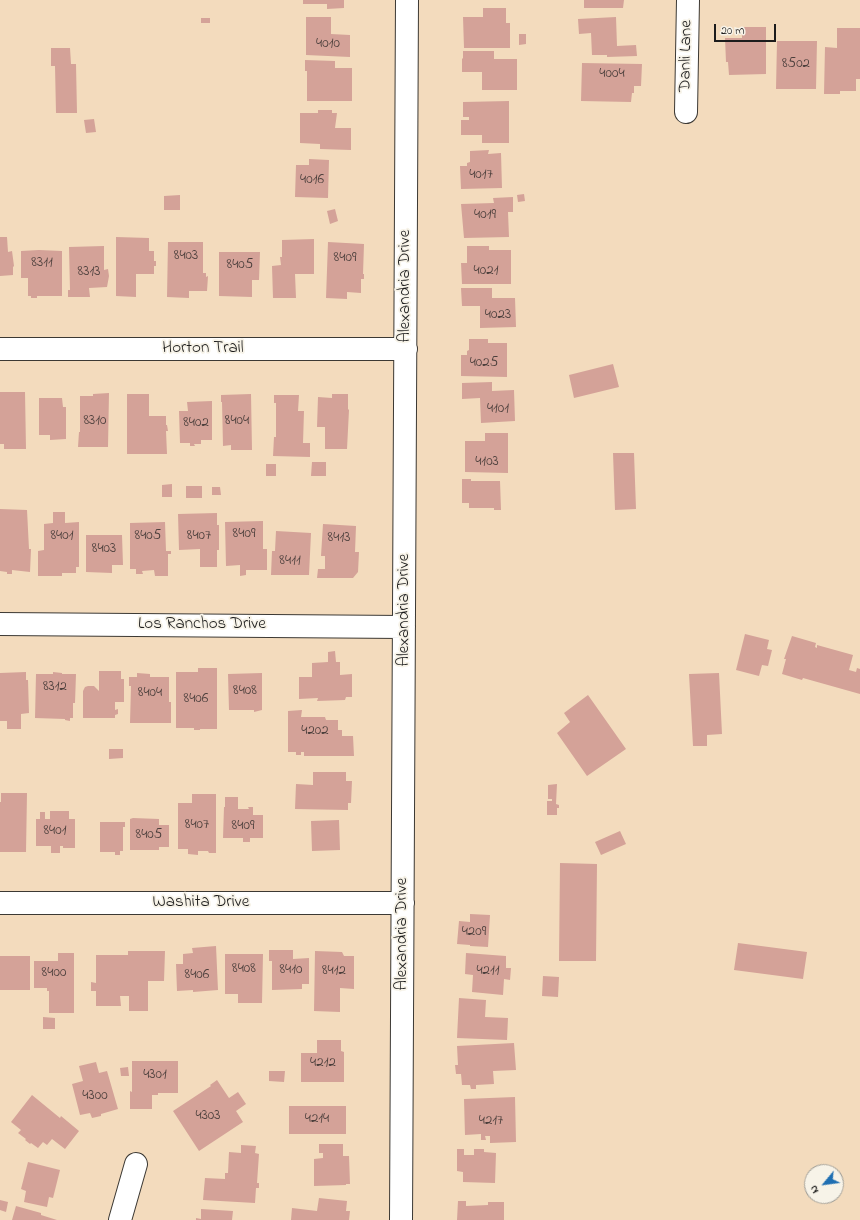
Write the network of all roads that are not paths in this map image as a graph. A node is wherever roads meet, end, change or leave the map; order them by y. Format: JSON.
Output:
{"nodes":[{"id":1,"x":407,"y":0,"type":"edge"},
{"id":2,"x":688,"y":0,"type":"edge"},
{"id":3,"x":686,"y":112,"type":"dead end"},
{"id":4,"x":0,"y":349,"type":"edge"},
{"id":5,"x":406,"y":349,"type":"junction"},
{"id":6,"x":0,"y":624,"type":"edge"},
{"id":7,"x":404,"y":627,"type":"junction"},
{"id":8,"x":0,"y":903,"type":"edge"},
{"id":9,"x":403,"y":903,"type":"junction"},
{"id":10,"x":136,"y":1164,"type":"dead end"},
{"id":11,"x":120,"y":1220,"type":"edge"},
{"id":12,"x":401,"y":1220,"type":"edge"}],
"edges":[{"from":1,"to":5,"type":"street","name":"Alexandria Drive"},
{"from":2,"to":3,"type":"street","name":"Danli Lane"},
{"from":4,"to":5,"type":"street","name":"Horton Trail"},
{"from":5,"to":7,"type":"street","name":"Alexandria Drive"},
{"from":6,"to":7,"type":"street","name":"Los Ranchos Drive"},
{"from":7,"to":9,"type":"street","name":"Alexandria Drive"},
{"from":8,"to":9,"type":"street","name":"Washita Drive"},
{"from":9,"to":12,"type":"street","name":"Alexandria Drive"},
{"from":10,"to":11,"type":"street"}]}
